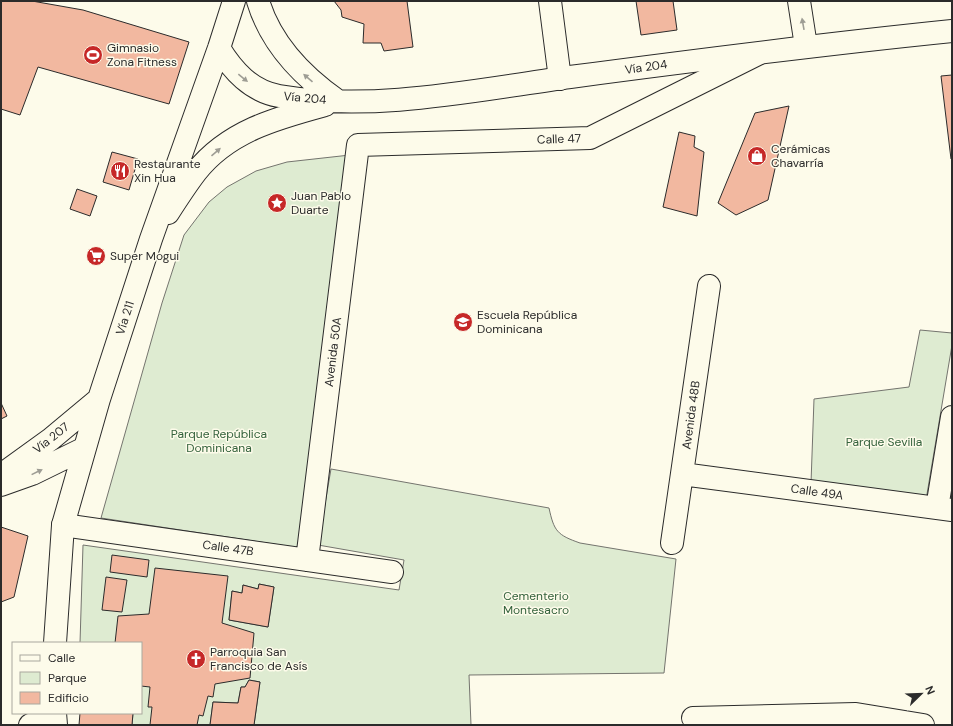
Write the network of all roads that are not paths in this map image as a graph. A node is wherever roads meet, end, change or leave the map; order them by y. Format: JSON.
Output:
{"nodes":[{"id":1,"x":234,"y":1,"type":"edge"},
{"id":2,"x":258,"y":1,"type":"edge"},
{"id":3,"x":550,"y":1,"type":"edge"},
{"id":4,"x":799,"y":1,"type":"edge"},
{"id":5,"x":952,"y":32,"type":"edge"},
{"id":6,"x":806,"y":46,"type":"junction"},
{"id":7,"x":219,"y":48,"type":"junction"},
{"id":8,"x":763,"y":51,"type":"junction"},
{"id":9,"x":560,"y":79,"type":"junction"},
{"id":10,"x":339,"y":101,"type":"junction"},
{"id":11,"x":358,"y":145,"type":"joint"},
{"id":12,"x":151,"y":239,"type":"junction"},
{"id":13,"x":710,"y":286,"type":"dead end"},
{"id":14,"x":99,"y":399,"type":"junction"},
{"id":15,"x":952,"y":417,"type":"edge"},
{"id":16,"x":85,"y":448,"type":"junction"},
{"id":17,"x":682,"y":474,"type":"junction"},
{"id":18,"x":1,"y":475,"type":"edge"},
{"id":19,"x":1,"y":485,"type":"edge"},
{"id":20,"x":944,"y":509,"type":"edge"},
{"id":21,"x":63,"y":525,"type":"junction"},
{"id":22,"x":672,"y":543,"type":"dead end"},
{"id":23,"x":307,"y":560,"type":"junction"},
{"id":24,"x":392,"y":572,"type":"dead end"},
{"id":25,"x":55,"y":642,"type":"edge"},
{"id":26,"x":56,"y":717,"type":"edge"},
{"id":27,"x":693,"y":718,"type":"dead end"},
{"id":28,"x":30,"y":725,"type":"edge"},
{"id":29,"x":922,"y":725,"type":"edge"}],
"edges":[{"from":1,"to":7,"type":"main road","name":"Vía 211"},
{"from":10,"to":2,"type":"main road","name":"Vía 204","one_way":true},
{"from":3,"to":9,"type":"main road"},
{"from":6,"to":4,"type":"main road","one_way":true},
{"from":5,"to":6,"type":"main road","name":"Vía 204"},
{"from":6,"to":8,"type":"main road","name":"Vía 204"},
{"from":7,"to":10,"type":"main road","name":"Vía 204","one_way":true},
{"from":7,"to":12,"type":"main road","name":"Vía 211"},
{"from":8,"to":9,"type":"main road","name":"Vía 204"},
{"from":8,"to":11,"type":"main road","name":"Calle 47"},
{"from":9,"to":10,"type":"main road","name":"Vía 204"},
{"from":12,"to":10,"type":"main road","one_way":true},
{"from":11,"to":23,"type":"main road","name":"Avenida 50A"},
{"from":12,"to":14,"type":"main road","name":"Vía 211"},
{"from":13,"to":17,"type":"main road","name":"Avenida 48B"},
{"from":14,"to":16,"type":"main road","name":"Vía 211"},
{"from":14,"to":18,"type":"main road","name":"Vía 207"},
{"from":15,"to":20,"type":"main road"},
{"from":19,"to":16,"type":"main road","name":"Vía 207","one_way":true},
{"from":16,"to":21,"type":"main road","name":"Vía 211"},
{"from":17,"to":20,"type":"main road","name":"Calle 49A"},
{"from":17,"to":22,"type":"main road","name":"Avenida 48B"},
{"from":21,"to":23,"type":"main road","name":"Calle 47B"},
{"from":21,"to":25,"type":"main road","name":"Vía 211"},
{"from":23,"to":24,"type":"main road","name":"Calle 47B"},
{"from":26,"to":28,"type":"main road"},
{"from":27,"to":29,"type":"main road"}]}
